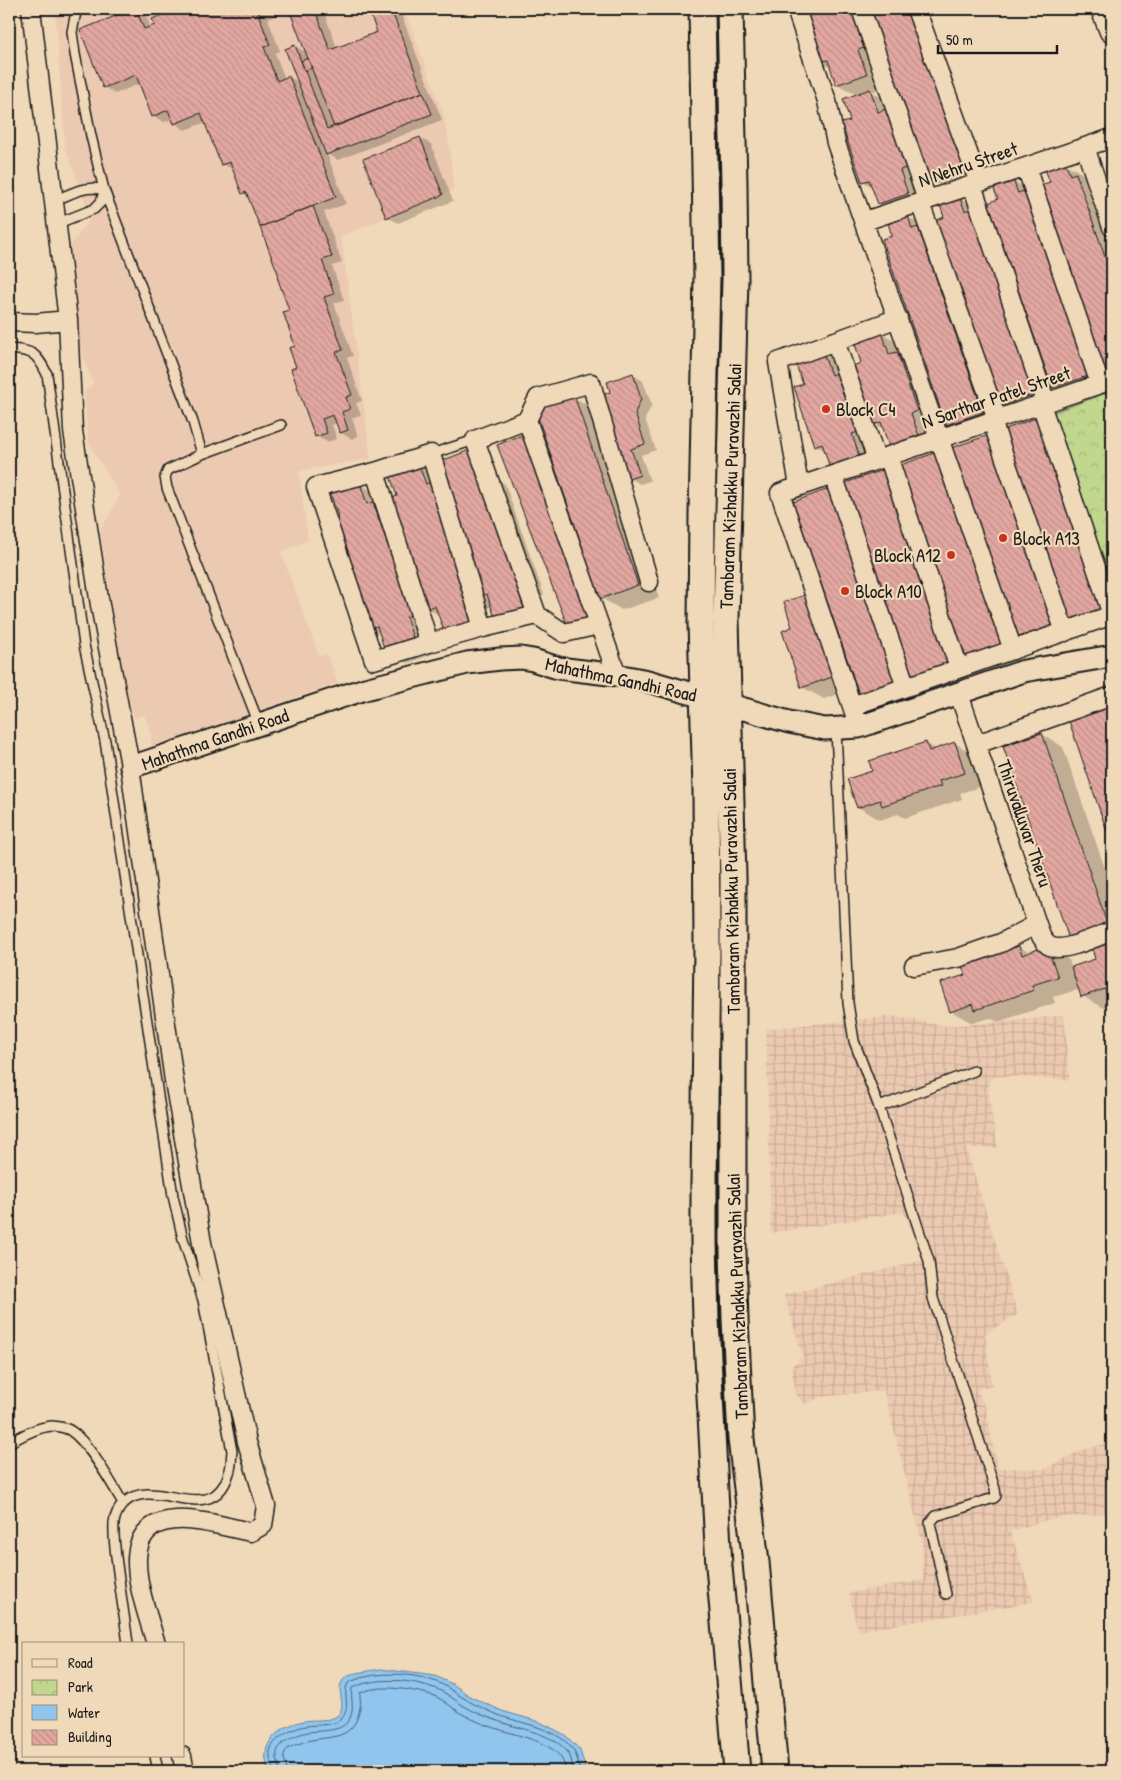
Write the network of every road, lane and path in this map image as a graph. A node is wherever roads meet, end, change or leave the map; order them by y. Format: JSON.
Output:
{"nodes":[{"id":1,"x":31,"y":9,"type":"edge"},
{"id":2,"x":78,"y":9,"type":"edge"},
{"id":3,"x":702,"y":9,"type":"edge"},
{"id":4,"x":730,"y":9,"type":"edge"},
{"id":5,"x":796,"y":9,"type":"edge"},
{"id":6,"x":861,"y":9,"type":"edge"},
{"id":7,"x":916,"y":9,"type":"edge"},
{"id":8,"x":1100,"y":9,"type":"edge"},
{"id":9,"x":1112,"y":34,"type":"edge"},
{"id":10,"x":1112,"y":138,"type":"edge"},
{"id":11,"x":1085,"y":147,"type":"junction"},
{"id":12,"x":1026,"y":167,"type":"junction"},
{"id":13,"x":976,"y":184,"type":"junction"},
{"id":14,"x":104,"y":190,"type":"junction"},
{"id":15,"x":54,"y":201,"type":"junction"},
{"id":16,"x":924,"y":202,"type":"junction"},
{"id":17,"x":865,"y":221,"type":"junction"},
{"id":18,"x":56,"y":224,"type":"junction"},
{"id":19,"x":1112,"y":227,"type":"edge"},
{"id":20,"x":898,"y":318,"type":"junction"},
{"id":21,"x":68,"y":320,"type":"junction"},
{"id":22,"x":9,"y":322,"type":"edge"},
{"id":23,"x":835,"y":341,"type":"junction"},
{"id":24,"x":9,"y":349,"type":"edge"},
{"id":25,"x":1106,"y":382,"type":"edge"},
{"id":26,"x":1044,"y":403,"type":"junction"},
{"id":27,"x":527,"y":420,"type":"junction"},
{"id":28,"x":994,"y":420,"type":"junction"},
{"id":29,"x":281,"y":425,"type":"dead end"},
{"id":30,"x":940,"y":439,"type":"junction"},
{"id":31,"x":475,"y":440,"type":"junction"},
{"id":32,"x":202,"y":454,"type":"junction"},
{"id":33,"x":431,"y":454,"type":"junction"},
{"id":34,"x":882,"y":458,"type":"junction"},
{"id":35,"x":375,"y":472,"type":"junction"},
{"id":36,"x":833,"y":475,"type":"junction"},
{"id":37,"x":799,"y":486,"type":"junction"},
{"id":38,"x":649,"y":582,"type":"dead end"},
{"id":39,"x":537,"y":615,"type":"junction"},
{"id":40,"x":599,"y":625,"type":"junction"},
{"id":41,"x":483,"y":628,"type":"junction"},
{"id":42,"x":1065,"y":632,"type":"junction"},
{"id":43,"x":429,"y":643,"type":"junction"},
{"id":44,"x":1013,"y":650,"type":"junction"},
{"id":45,"x":1112,"y":656,"type":"edge"},
{"id":46,"x":959,"y":668,"type":"junction"},
{"id":47,"x":617,"y":675,"type":"junction"},
{"id":48,"x":906,"y":687,"type":"junction"},
{"id":49,"x":958,"y":694,"type":"junction"},
{"id":50,"x":703,"y":696,"type":"junction"},
{"id":51,"x":1112,"y":696,"type":"edge"},
{"id":52,"x":728,"y":704,"type":"junction"},
{"id":53,"x":852,"y":706,"type":"junction"},
{"id":54,"x":259,"y":724,"type":"junction"},
{"id":55,"x":859,"y":727,"type":"junction"},
{"id":56,"x":836,"y":728,"type":"junction"},
{"id":57,"x":976,"y":744,"type":"junction"},
{"id":58,"x":130,"y":767,"type":"junction"},
{"id":59,"x":1037,"y":924,"type":"junction"},
{"id":60,"x":1112,"y":932,"type":"edge"},
{"id":61,"x":914,"y":966,"type":"dead end"},
{"id":62,"x":974,"y":1070,"type":"dead end"},
{"id":63,"x":879,"y":1107,"type":"junction"},
{"id":64,"x":9,"y":1443,"type":"edge"},
{"id":65,"x":123,"y":1503,"type":"junction"},
{"id":66,"x":946,"y":1594,"type":"dead end"},
{"id":67,"x":128,"y":1642,"type":"edge"},
{"id":68,"x":155,"y":1642,"type":"edge"},
{"id":69,"x":155,"y":1758,"type":"edge"},
{"id":70,"x":182,"y":1758,"type":"edge"},
{"id":71,"x":158,"y":1771,"type":"edge"},
{"id":72,"x":185,"y":1771,"type":"edge"},
{"id":73,"x":737,"y":1771,"type":"edge"},
{"id":74,"x":775,"y":1771,"type":"edge"}],
"edges":[{"from":1,"to":15,"type":"street"},
{"from":2,"to":14,"type":"lane"},
{"from":3,"to":50,"type":"main road","name":"Tambaram Kizhakku Puravazhi Salai"},
{"from":4,"to":52,"type":"main road","name":"Tambaram Kizhakku Puravazhi Salai"},
{"from":5,"to":17,"type":"street"},
{"from":6,"to":16,"type":"street"},
{"from":7,"to":13,"type":"street"},
{"from":8,"to":9,"type":"street"},
{"from":10,"to":11,"type":"street","name":"N Nehru Street"},
{"from":11,"to":12,"type":"street","name":"N Nehru Street"},
{"from":11,"to":19,"type":"street"},
{"from":12,"to":13,"type":"street","name":"N Nehru Street"},
{"from":12,"to":25,"type":"street"},
{"from":13,"to":16,"type":"street","name":"N Nehru Street"},
{"from":13,"to":26,"type":"street"},
{"from":14,"to":15,"type":"lane"},
{"from":14,"to":18,"type":"lane"},
{"from":14,"to":32,"type":"lane"},
{"from":15,"to":18,"type":"street"},
{"from":16,"to":17,"type":"street","name":"N Nehru Street"},
{"from":16,"to":28,"type":"street"},
{"from":17,"to":20,"type":"street"},
{"from":18,"to":21,"type":"street"},
{"from":20,"to":23,"type":"street"},
{"from":20,"to":30,"type":"street"},
{"from":21,"to":22,"type":"street"},
{"from":21,"to":58,"type":"street"},
{"from":23,"to":34,"type":"street"},
{"from":23,"to":37,"type":"street"},
{"from":24,"to":65,"type":"lane"},
{"from":25,"to":26,"type":"street","name":"N Sarthar Patel Street"},
{"from":26,"to":28,"type":"street","name":"N Sarthar Patel Street"},
{"from":26,"to":42,"type":"street"},
{"from":27,"to":31,"type":"street"},
{"from":27,"to":38,"type":"street"},
{"from":27,"to":40,"type":"street"},
{"from":28,"to":30,"type":"street","name":"N Sarthar Patel Street"},
{"from":28,"to":42,"type":"street"},
{"from":29,"to":32,"type":"lane"},
{"from":30,"to":34,"type":"street","name":"N Sarthar Patel Street"},
{"from":30,"to":44,"type":"street"},
{"from":31,"to":33,"type":"lane"},
{"from":31,"to":39,"type":"street"},
{"from":32,"to":54,"type":"lane"},
{"from":33,"to":35,"type":"street"},
{"from":33,"to":41,"type":"street"},
{"from":34,"to":36,"type":"street","name":"N Sarthar Patel Street"},
{"from":34,"to":46,"type":"street"},
{"from":35,"to":43,"type":"street"},
{"from":35,"to":43,"type":"street"},
{"from":36,"to":37,"type":"street","name":"N Sarthar Patel Street"},
{"from":36,"to":48,"type":"street"},
{"from":37,"to":53,"type":"street","name":"N Sarthar Patel Street"},
{"from":39,"to":40,"type":"street"},
{"from":39,"to":41,"type":"street"},
{"from":40,"to":47,"type":"street"},
{"from":41,"to":43,"type":"street"},
{"from":42,"to":44,"type":"street"},
{"from":44,"to":46,"type":"street"},
{"from":45,"to":49,"type":"street","name":"Mahathma Gandhi Road"},
{"from":46,"to":48,"type":"street"},
{"from":47,"to":50,"type":"street","name":"Mahathma Gandhi Road"},
{"from":47,"to":54,"type":"street","name":"Mahathma Gandhi Road"},
{"from":48,"to":53,"type":"street"},
{"from":49,"to":55,"type":"street","name":"Mahathma Gandhi Road"},
{"from":49,"to":57,"type":"street","name":"Thiruvalluvar Theru"},
{"from":50,"to":52,"type":"street","name":"Mahathma Gandhi Road"},
{"from":50,"to":73,"type":"main road","name":"Tambaram Kizhakku Puravazhi Salai"},
{"from":51,"to":57,"type":"street"},
{"from":52,"to":56,"type":"street","name":"Mahathma Gandhi Road"},
{"from":52,"to":74,"type":"main road","name":"Tambaram Kizhakku Puravazhi Salai"},
{"from":53,"to":55,"type":"street"},
{"from":54,"to":58,"type":"street","name":"Mahathma Gandhi Road"},
{"from":55,"to":56,"type":"street","name":"Mahathma Gandhi Road"},
{"from":56,"to":63,"type":"lane"},
{"from":57,"to":59,"type":"street","name":"Thiruvalluvar Theru"},
{"from":58,"to":68,"type":"street"},
{"from":59,"to":60,"type":"street","name":"Thiruvalluvar Theru"},
{"from":59,"to":61,"type":"street"},
{"from":62,"to":63,"type":"lane"},
{"from":63,"to":66,"type":"lane"},
{"from":64,"to":65,"type":"lane"},
{"from":65,"to":67,"type":"lane"},
{"from":69,"to":71,"type":"lane"},
{"from":70,"to":72,"type":"street"}]}
